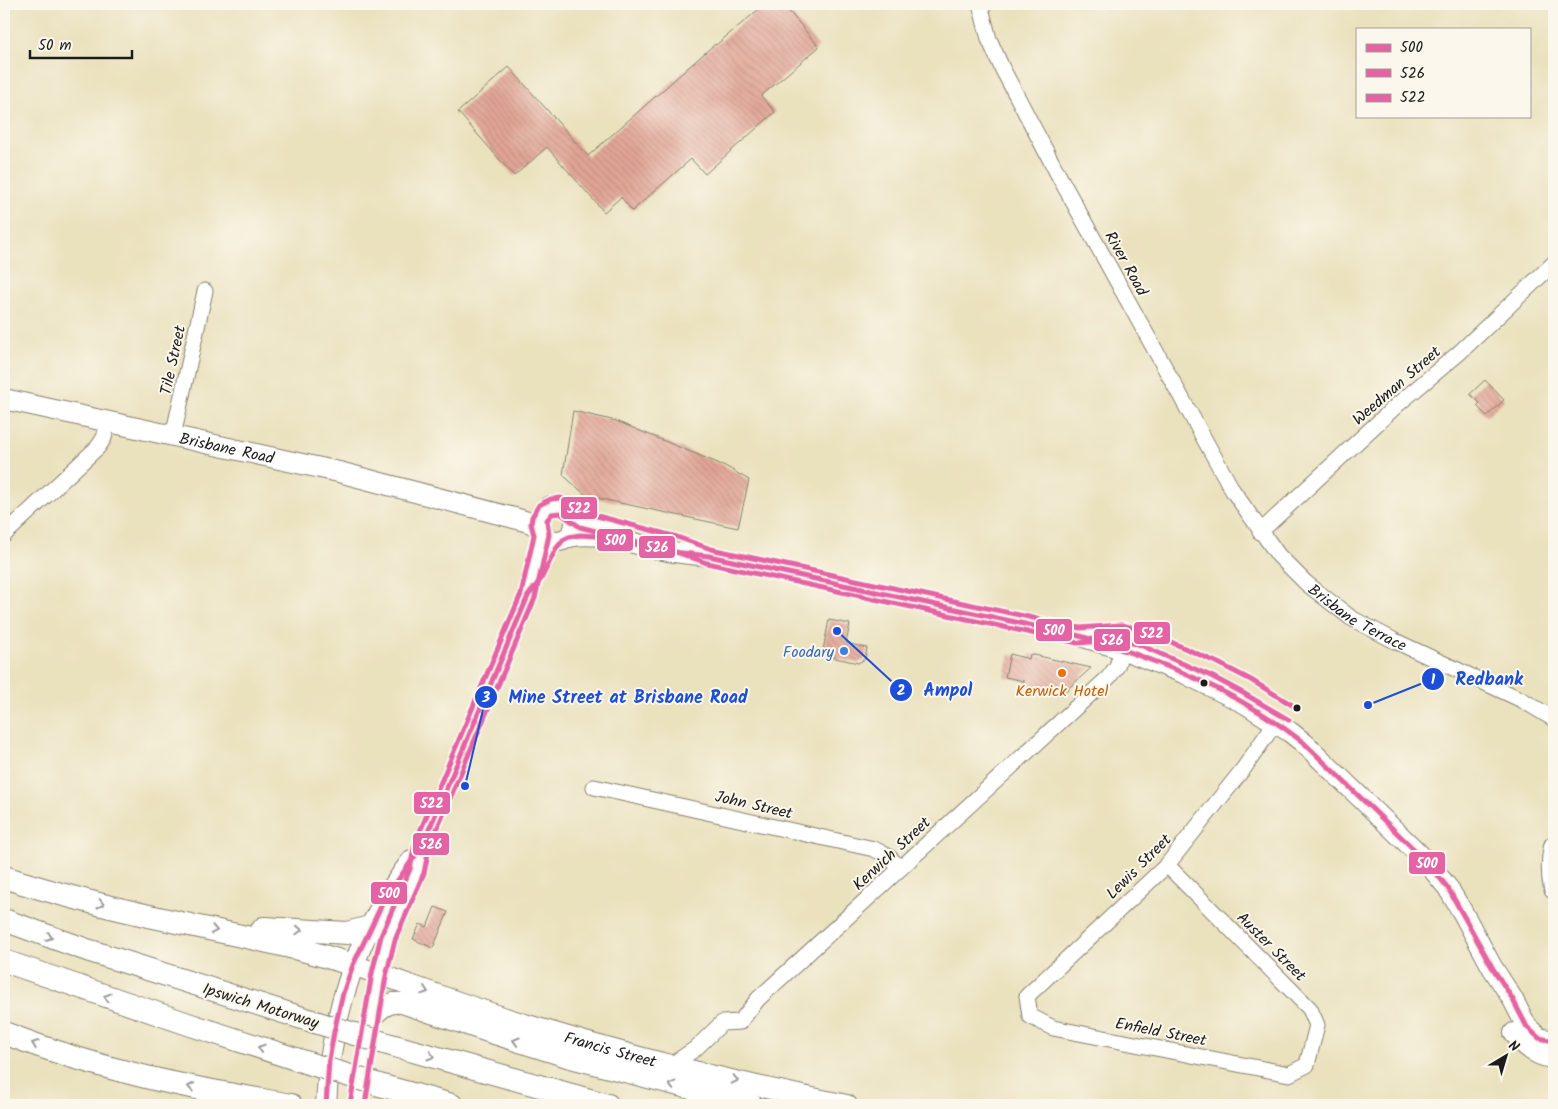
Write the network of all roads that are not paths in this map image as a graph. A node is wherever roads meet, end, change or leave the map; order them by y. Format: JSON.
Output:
{"nodes":[{"id":1,"x":980,"y":4,"type":"edge"},
{"id":2,"x":1554,"y":263,"type":"edge"},
{"id":3,"x":205,"y":291,"type":"dead end"},
{"id":4,"x":4,"y":399,"type":"edge"},
{"id":5,"x":108,"y":422,"type":"junction"},
{"id":6,"x":174,"y":436,"type":"junction"},
{"id":7,"x":448,"y":500,"type":"junction"},
{"id":8,"x":546,"y":507,"type":"junction"},
{"id":9,"x":574,"y":517,"type":"junction"},
{"id":10,"x":540,"y":531,"type":"junction"},
{"id":11,"x":1260,"y":532,"type":"junction"},
{"id":12,"x":4,"y":535,"type":"edge"},
{"id":13,"x":566,"y":539,"type":"junction"},
{"id":14,"x":709,"y":556,"type":"junction"},
{"id":15,"x":528,"y":596,"type":"junction"},
{"id":16,"x":1122,"y":649,"type":"junction"},
{"id":17,"x":1554,"y":719,"type":"edge"},
{"id":18,"x":1275,"y":722,"type":"junction"},
{"id":19,"x":594,"y":787,"type":"dead end"},
{"id":20,"x":422,"y":846,"type":"junction"},
{"id":21,"x":1554,"y":846,"type":"edge"},
{"id":22,"x":1167,"y":865,"type":"junction"},
{"id":23,"x":900,"y":868,"type":"junction"},
{"id":24,"x":4,"y":877,"type":"edge"},
{"id":25,"x":1554,"y":889,"type":"edge"},
{"id":26,"x":4,"y":920,"type":"edge"},
{"id":27,"x":370,"y":927,"type":"junction"},
{"id":28,"x":255,"y":938,"type":"junction"},
{"id":29,"x":4,"y":961,"type":"edge"},
{"id":30,"x":353,"y":965,"type":"junction"},
{"id":31,"x":1492,"y":967,"type":"junction"},
{"id":32,"x":379,"y":974,"type":"junction"},
{"id":33,"x":1027,"y":996,"type":"joint"},
{"id":34,"x":371,"y":1019,"type":"junction"},
{"id":35,"x":4,"y":1033,"type":"edge"},
{"id":36,"x":1554,"y":1041,"type":"edge"},
{"id":37,"x":1554,"y":1058,"type":"edge"},
{"id":38,"x":670,"y":1065,"type":"junction"},
{"id":39,"x":1307,"y":1065,"type":"joint"},
{"id":40,"x":291,"y":1105,"type":"edge"},
{"id":41,"x":326,"y":1105,"type":"edge"},
{"id":42,"x":357,"y":1105,"type":"edge"},
{"id":43,"x":452,"y":1105,"type":"edge"},
{"id":44,"x":608,"y":1105,"type":"edge"},
{"id":45,"x":753,"y":1105,"type":"edge"},
{"id":46,"x":847,"y":1105,"type":"edge"}],
"edges":[{"from":1,"to":11,"type":"street","name":"River Road"},
{"from":2,"to":11,"type":"street","name":"Weedman Street"},
{"from":3,"to":6,"type":"street","name":"Tile Street"},
{"from":4,"to":5,"type":"main road","name":"Brisbane Road"},
{"from":5,"to":6,"type":"main road","name":"Brisbane Road"},
{"from":5,"to":12,"type":"street"},
{"from":6,"to":7,"type":"main road","name":"Brisbane Road"},
{"from":7,"to":8,"type":"main road","name":"Brisbane Road"},
{"from":7,"to":10,"type":"main road","name":"Brisbane Road"},
{"from":8,"to":9,"type":"main road"},
{"from":8,"to":10,"type":"main road"},
{"from":9,"to":13,"type":"main road"},
{"from":9,"to":14,"type":"main road"},
{"from":10,"to":13,"type":"main road"},
{"from":10,"to":15,"type":"main road"},
{"from":11,"to":17,"type":"street","name":"Brisbane Terrace"},
{"from":13,"to":14,"type":"main road"},
{"from":13,"to":15,"type":"main road"},
{"from":14,"to":16,"type":"main road"},
{"from":15,"to":20,"type":"main road"},
{"from":16,"to":18,"type":"main road"},
{"from":16,"to":23,"type":"street","name":"Kerwich Street"},
{"from":18,"to":22,"type":"street","name":"Lewis Street"},
{"from":18,"to":31,"type":"main road"},
{"from":19,"to":23,"type":"street","name":"John Street"},
{"from":20,"to":27,"type":"main road"},
{"from":20,"to":32,"type":"main road"},
{"from":21,"to":25,"type":"main road"},
{"from":22,"to":33,"type":"street","name":"Lewis Street"},
{"from":22,"to":39,"type":"street","name":"Auster Street"},
{"from":23,"to":38,"type":"street","name":"Kerwich Street"},
{"from":24,"to":28,"type":"highway","one_way":true},
{"from":26,"to":44,"type":"highway","name":"Ipswich Motorway","one_way":true,"bridge":true},
{"from":28,"to":27,"type":"highway","one_way":true},
{"from":27,"to":30,"type":"main road"},
{"from":28,"to":30,"type":"highway"},
{"from":43,"to":29,"type":"highway","one_way":true,"bridge":true},
{"from":30,"to":32,"type":"main road","name":"Francis Street"},
{"from":30,"to":41,"type":"main road"},
{"from":31,"to":36,"type":"main road"},
{"from":31,"to":37,"type":"main road"},
{"from":32,"to":34,"type":"main road"},
{"from":32,"to":38,"type":"main road","name":"Francis Street","one_way":true},
{"from":33,"to":39,"type":"street","name":"Enfield Street"},
{"from":34,"to":42,"type":"main road"},
{"from":45,"to":34,"type":"main road","name":"Francis Street","one_way":true},
{"from":40,"to":35,"type":"highway","one_way":true},
{"from":38,"to":46,"type":"main road","name":"Francis Street","one_way":true}]}
